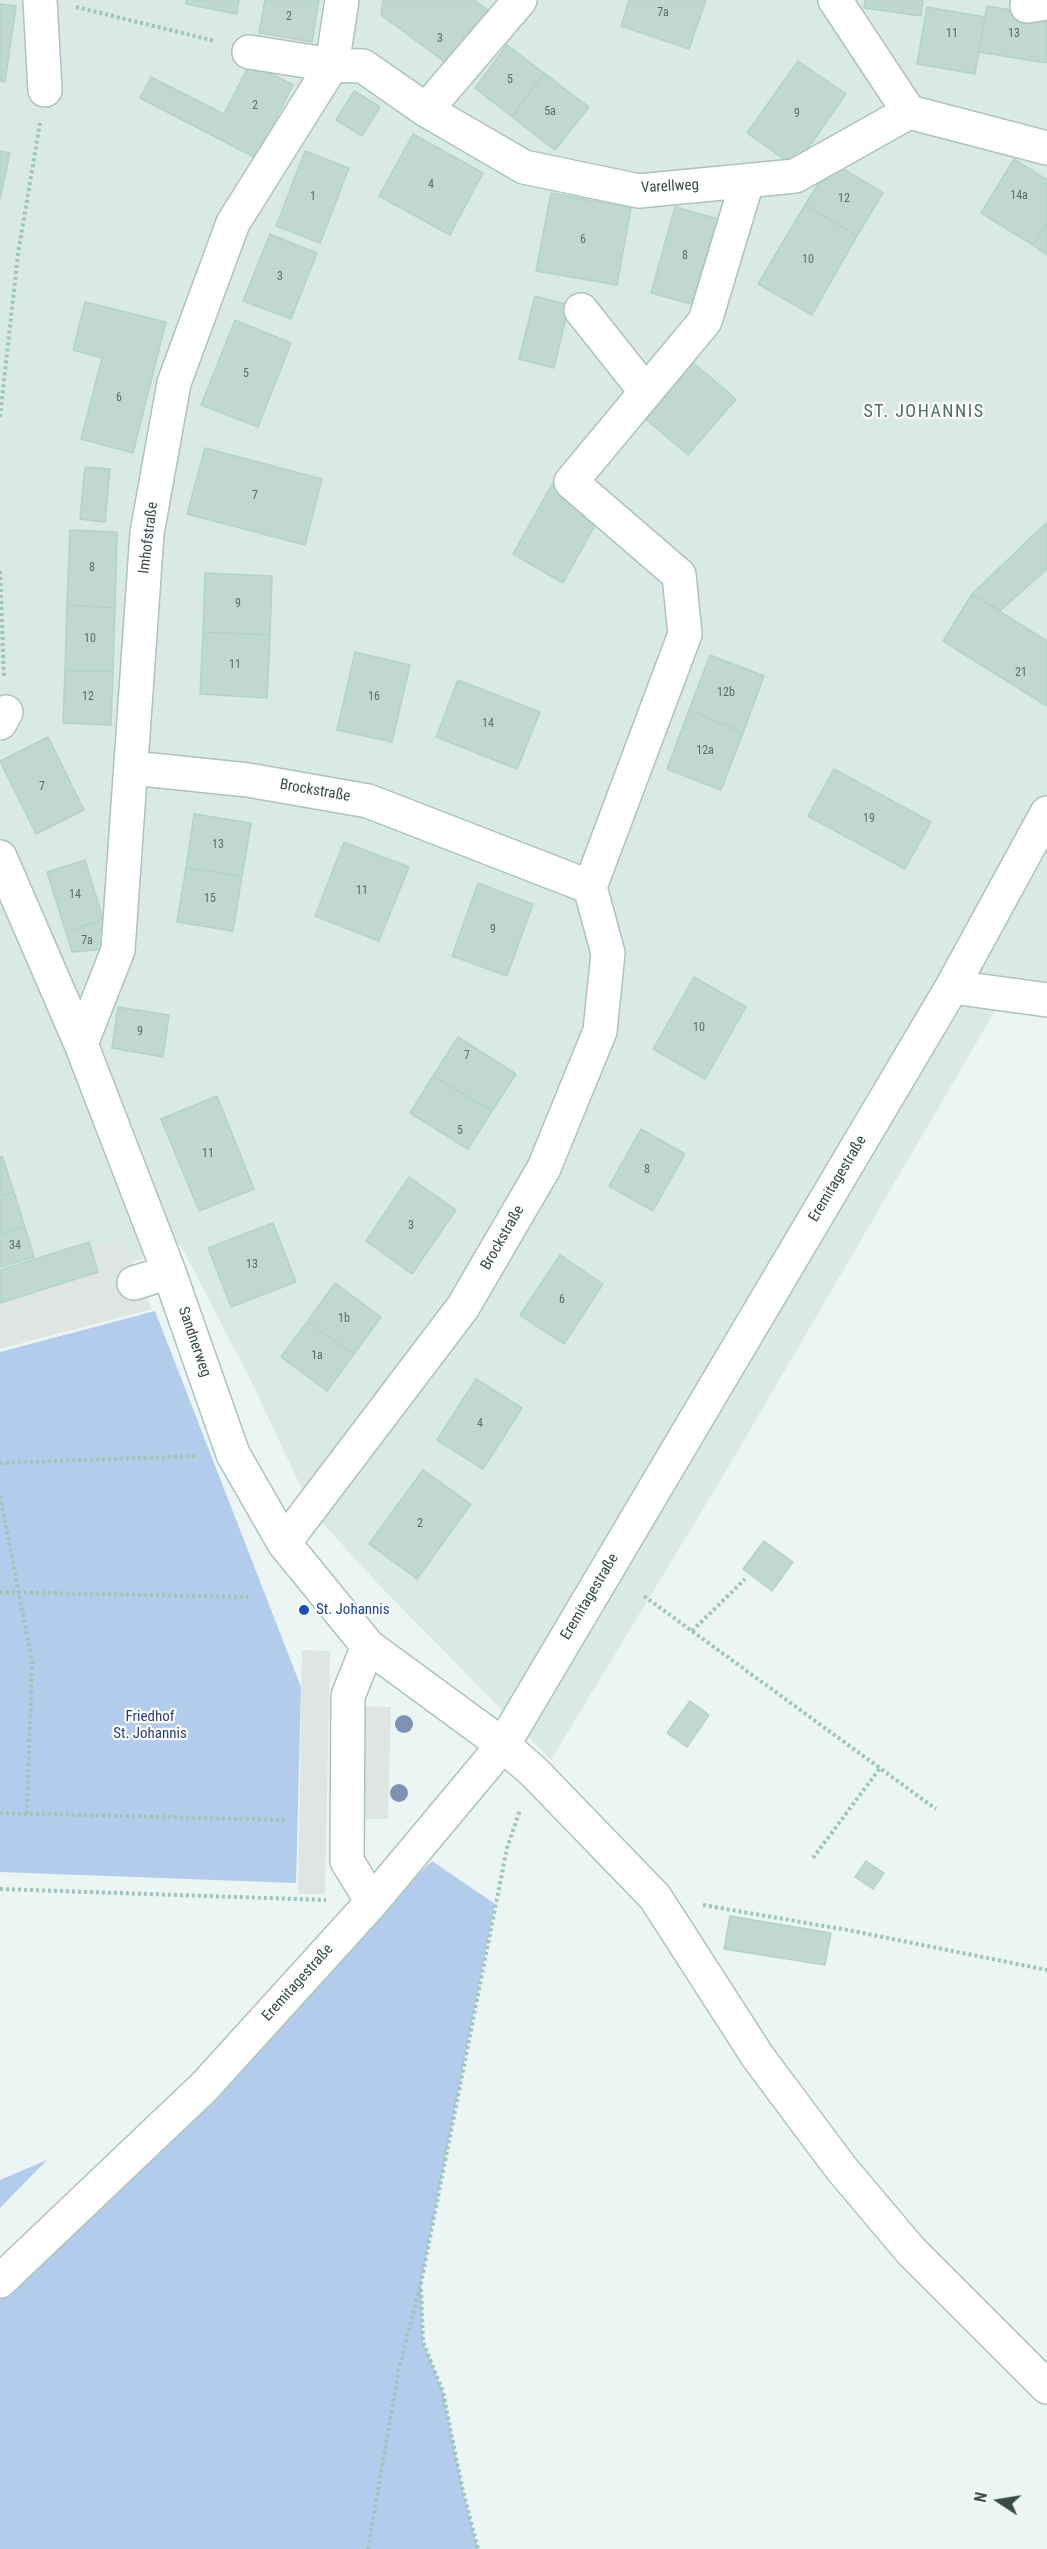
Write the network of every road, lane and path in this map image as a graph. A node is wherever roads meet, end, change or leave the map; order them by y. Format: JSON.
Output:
{"nodes":[{"id":1,"x":342,"y":0,"type":"edge"},
{"id":2,"x":520,"y":0,"type":"edge"},
{"id":3,"x":835,"y":0,"type":"edge"},
{"id":4,"x":40,"y":3,"type":"edge"},
{"id":5,"x":249,"y":52,"type":"joint"},
{"id":6,"x":332,"y":65,"type":"junction"},
{"id":7,"x":45,"y":90,"type":"joint"},
{"id":8,"x":426,"y":110,"type":"junction"},
{"id":9,"x":909,"y":112,"type":"junction"},
{"id":10,"x":1047,"y":148,"type":"edge"},
{"id":11,"x":747,"y":182,"type":"junction"},
{"id":12,"x":581,"y":310,"type":"dead end"},
{"id":13,"x":646,"y":392,"type":"junction"},
{"id":14,"x":0,"y":417,"type":"edge"},
{"id":15,"x":0,"y":571,"type":"edge"},
{"id":16,"x":3,"y":718,"type":"edge"},
{"id":17,"x":132,"y":768,"type":"junction"},
{"id":18,"x":1047,"y":813,"type":"edge"},
{"id":19,"x":0,"y":857,"type":"edge"},
{"id":20,"x":590,"y":887,"type":"junction"},
{"id":21,"x":952,"y":987,"type":"junction"},
{"id":22,"x":1047,"y":1000,"type":"edge"},
{"id":23,"x":81,"y":1044,"type":"junction"},
{"id":24,"x":169,"y":1272,"type":"junction"},
{"id":25,"x":134,"y":1283,"type":"dead end"},
{"id":26,"x":233,"y":1454,"type":"junction"},
{"id":27,"x":0,"y":1463,"type":"edge"},
{"id":28,"x":0,"y":1496,"type":"edge"},
{"id":29,"x":284,"y":1543,"type":"junction"},
{"id":30,"x":745,"y":1579,"type":"dead end"},
{"id":31,"x":0,"y":1592,"type":"edge"},
{"id":32,"x":19,"y":1592,"type":"junction"},
{"id":33,"x":644,"y":1596,"type":"dead end"},
{"id":34,"x":248,"y":1597,"type":"dead end"},
{"id":35,"x":692,"y":1631,"type":"junction"},
{"id":36,"x":368,"y":1646,"type":"junction"},
{"id":37,"x":503,"y":1745,"type":"junction"},
{"id":38,"x":880,"y":1768,"type":"junction"},
{"id":39,"x":534,"y":1772,"type":"junction"},
{"id":40,"x":936,"y":1809,"type":"dead end"},
{"id":41,"x":0,"y":1813,"type":"edge"},
{"id":42,"x":27,"y":1814,"type":"junction"},
{"id":43,"x":287,"y":1820,"type":"dead end"},
{"id":44,"x":813,"y":1858,"type":"dead end"},
{"id":45,"x":0,"y":1889,"type":"edge"},
{"id":46,"x":655,"y":1897,"type":"junction"},
{"id":47,"x":372,"y":1902,"type":"junction"},
{"id":48,"x":1047,"y":1970,"type":"edge"},
{"id":49,"x":0,"y":2281,"type":"edge"},
{"id":50,"x":421,"y":2283,"type":"junction"},
{"id":51,"x":1047,"y":2387,"type":"edge"},
{"id":52,"x":368,"y":2549,"type":"edge"},
{"id":53,"x":478,"y":2549,"type":"edge"}],
"edges":[{"from":1,"to":6,"type":"street"},
{"from":2,"to":8,"type":"street"},
{"from":3,"to":9,"type":"street"},
{"from":4,"to":5,"type":"path"},
{"from":4,"to":7,"type":"street"},
{"from":5,"to":6,"type":"street","name":"Varellweg"},
{"from":6,"to":8,"type":"street","name":"Varellweg"},
{"from":6,"to":17,"type":"street","name":"Imhofstraße"},
{"from":7,"to":14,"type":"path"},
{"from":8,"to":11,"type":"street","name":"Varellweg"},
{"from":9,"to":10,"type":"street"},
{"from":9,"to":11,"type":"street","name":"Varellweg"},
{"from":11,"to":13,"type":"street"},
{"from":12,"to":13,"type":"street"},
{"from":13,"to":20,"type":"street"},
{"from":15,"to":16,"type":"path"},
{"from":17,"to":20,"type":"street","name":"Brockstraße"},
{"from":17,"to":23,"type":"street","name":"Imhofstraße"},
{"from":18,"to":21,"type":"street","name":"Eremitagestraße"},
{"from":19,"to":23,"type":"street","name":"Sandnerweg"},
{"from":20,"to":29,"type":"street","name":"Brockstraße"},
{"from":21,"to":22,"type":"street"},
{"from":21,"to":37,"type":"street","name":"Eremitagestraße"},
{"from":23,"to":24,"type":"street","name":"Sandnerweg"},
{"from":24,"to":25,"type":"street"},
{"from":24,"to":26,"type":"street","name":"Sandnerweg"},
{"from":26,"to":27,"type":"path"},
{"from":26,"to":29,"type":"street","name":"Sandnerweg"},
{"from":28,"to":32,"type":"path"},
{"from":29,"to":36,"type":"street","name":"Sandnerweg"},
{"from":30,"to":35,"type":"path"},
{"from":31,"to":32,"type":"path"},
{"from":32,"to":34,"type":"path"},
{"from":32,"to":42,"type":"path"},
{"from":33,"to":35,"type":"path"},
{"from":35,"to":38,"type":"path"},
{"from":36,"to":37,"type":"street","name":"Sandnerweg"},
{"from":36,"to":47,"type":"street"},
{"from":37,"to":39,"type":"street","name":"Sandnerweg"},
{"from":37,"to":47,"type":"street","name":"Eremitagestraße"},
{"from":38,"to":40,"type":"path"},
{"from":38,"to":44,"type":"path"},
{"from":39,"to":46,"type":"street","name":"Sandnerweg"},
{"from":39,"to":50,"type":"path"},
{"from":41,"to":42,"type":"path"},
{"from":42,"to":43,"type":"path"},
{"from":45,"to":47,"type":"path"},
{"from":46,"to":48,"type":"path"},
{"from":46,"to":51,"type":"street","name":"Sandnerweg"},
{"from":47,"to":49,"type":"street","name":"Eremitagestraße"},
{"from":50,"to":52,"type":"path"},
{"from":50,"to":53,"type":"path"}]}
